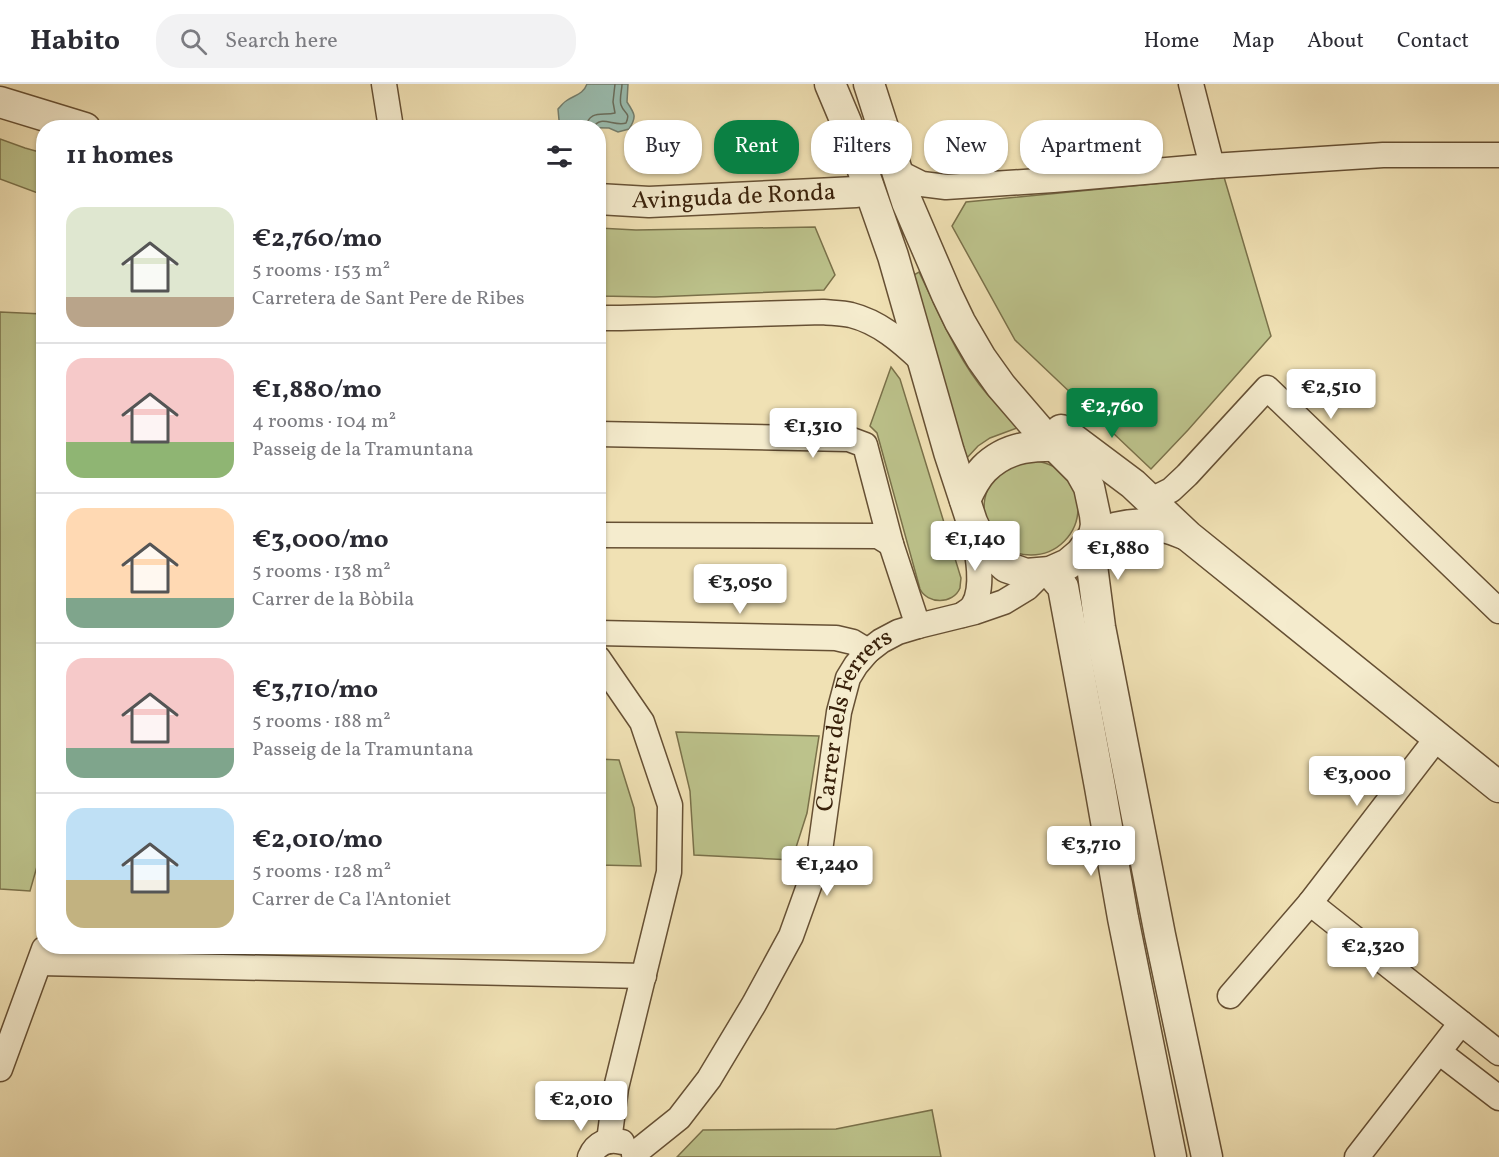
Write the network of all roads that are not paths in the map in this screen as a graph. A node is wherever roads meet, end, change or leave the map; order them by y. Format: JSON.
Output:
{"nodes":[{"id":1,"x":384,"y":84,"type":"edge"},
{"id":2,"x":830,"y":84,"type":"edge"},
{"id":3,"x":868,"y":84,"type":"edge"},
{"id":4,"x":1191,"y":84,"type":"edge"},
{"id":5,"x":0,"y":102,"type":"edge"},
{"id":6,"x":59,"y":120,"type":"edge"},
{"id":7,"x":390,"y":120,"type":"edge"},
{"id":8,"x":880,"y":120,"type":"edge"},
{"id":9,"x":1499,"y":155,"type":"edge"},
{"id":10,"x":1212,"y":166,"type":"junction"},
{"id":11,"x":897,"y":174,"type":"edge"},
{"id":12,"x":902,"y":174,"type":"edge"},
{"id":13,"x":868,"y":186,"type":"junction"},
{"id":14,"x":946,"y":187,"type":"junction"},
{"id":15,"x":606,"y":199,"type":"edge"},
{"id":16,"x":919,"y":231,"type":"junction"},
{"id":17,"x":606,"y":318,"type":"edge"},
{"id":18,"x":922,"y":361,"type":"junction"},
{"id":19,"x":1001,"y":386,"type":"junction"},
{"id":20,"x":606,"y":434,"type":"edge"},
{"id":21,"x":1055,"y":446,"type":"junction"},
{"id":22,"x":1084,"y":448,"type":"junction"},
{"id":23,"x":1148,"y":499,"type":"junction"},
{"id":24,"x":968,"y":511,"type":"junction"},
{"id":25,"x":606,"y":535,"type":"edge"},
{"id":26,"x":1188,"y":536,"type":"junction"},
{"id":27,"x":1091,"y":540,"type":"junction"},
{"id":28,"x":891,"y":544,"type":"junction"},
{"id":29,"x":1051,"y":578,"type":"junction"},
{"id":30,"x":1499,"y":611,"type":"edge"},
{"id":31,"x":962,"y":615,"type":"junction"},
{"id":32,"x":918,"y":626,"type":"junction"},
{"id":33,"x":606,"y":633,"type":"edge"},
{"id":34,"x":868,"y":651,"type":"junction"},
{"id":35,"x":606,"y":670,"type":"edge"},
{"id":36,"x":1437,"y":738,"type":"junction"},
{"id":37,"x":1499,"y":787,"type":"edge"},
{"id":38,"x":1310,"y":903,"type":"junction"},
{"id":39,"x":43,"y":955,"type":"edge"},
{"id":40,"x":644,"y":976,"type":"junction"},
{"id":41,"x":1230,"y":996,"type":"dead end"},
{"id":42,"x":1461,"y":1023,"type":"junction"},
{"id":43,"x":1440,"y":1052,"type":"junction"},
{"id":44,"x":1499,"y":1053,"type":"edge"},
{"id":45,"x":0,"y":1069,"type":"edge"},
{"id":46,"x":1499,"y":1098,"type":"edge"},
{"id":47,"x":609,"y":1141,"type":"junction"},
{"id":48,"x":635,"y":1155,"type":"edge"},
{"id":49,"x":590,"y":1157,"type":"edge"},
{"id":50,"x":1171,"y":1157,"type":"edge"},
{"id":51,"x":1207,"y":1157,"type":"edge"},
{"id":52,"x":1357,"y":1157,"type":"edge"}],
"edges":[{"from":1,"to":7,"type":"street"},
{"from":2,"to":13,"type":"street"},
{"from":3,"to":8,"type":"street"},
{"from":4,"to":10,"type":"street"},
{"from":5,"to":6,"type":"street"},
{"from":9,"to":10,"type":"street"},
{"from":10,"to":14,"type":"street"},
{"from":11,"to":16,"type":"street"},
{"from":12,"to":14,"type":"street"},
{"from":13,"to":15,"type":"street","name":"Avinguda de Ronda"},
{"from":13,"to":18,"type":"street"},
{"from":14,"to":16,"type":"street"},
{"from":16,"to":19,"type":"street"},
{"from":17,"to":18,"type":"street"},
{"from":18,"to":24,"type":"street"},
{"from":19,"to":21,"type":"street"},
{"from":19,"to":22,"type":"street"},
{"from":20,"to":28,"type":"street"},
{"from":21,"to":22,"type":"street"},
{"from":21,"to":24,"type":"street"},
{"from":21,"to":27,"type":"street"},
{"from":22,"to":23,"type":"street"},
{"from":23,"to":26,"type":"street"},
{"from":23,"to":30,"type":"street"},
{"from":24,"to":29,"type":"street"},
{"from":24,"to":31,"type":"street"},
{"from":25,"to":28,"type":"street"},
{"from":26,"to":27,"type":"street"},
{"from":26,"to":36,"type":"street"},
{"from":27,"to":29,"type":"street"},
{"from":27,"to":51,"type":"street"},
{"from":28,"to":32,"type":"street"},
{"from":29,"to":31,"type":"street","name":"Carrer dels Ferrers"},
{"from":29,"to":50,"type":"street"},
{"from":31,"to":32,"type":"street","name":"Carrer dels Ferrers"},
{"from":32,"to":34,"type":"street","name":"Carrer dels Ferrers"},
{"from":33,"to":34,"type":"street"},
{"from":34,"to":48,"type":"street","name":"Carrer dels Ferrers"},
{"from":35,"to":40,"type":"street"},
{"from":36,"to":37,"type":"street"},
{"from":36,"to":38,"type":"street"},
{"from":38,"to":41,"type":"street"},
{"from":38,"to":42,"type":"street"},
{"from":39,"to":40,"type":"street"},
{"from":39,"to":45,"type":"street"},
{"from":40,"to":47,"type":"street"},
{"from":42,"to":43,"type":"street"},
{"from":42,"to":44,"type":"street"},
{"from":43,"to":46,"type":"street"},
{"from":43,"to":52,"type":"street"},
{"from":47,"to":48,"type":"street"},
{"from":47,"to":49,"type":"street"}]}
